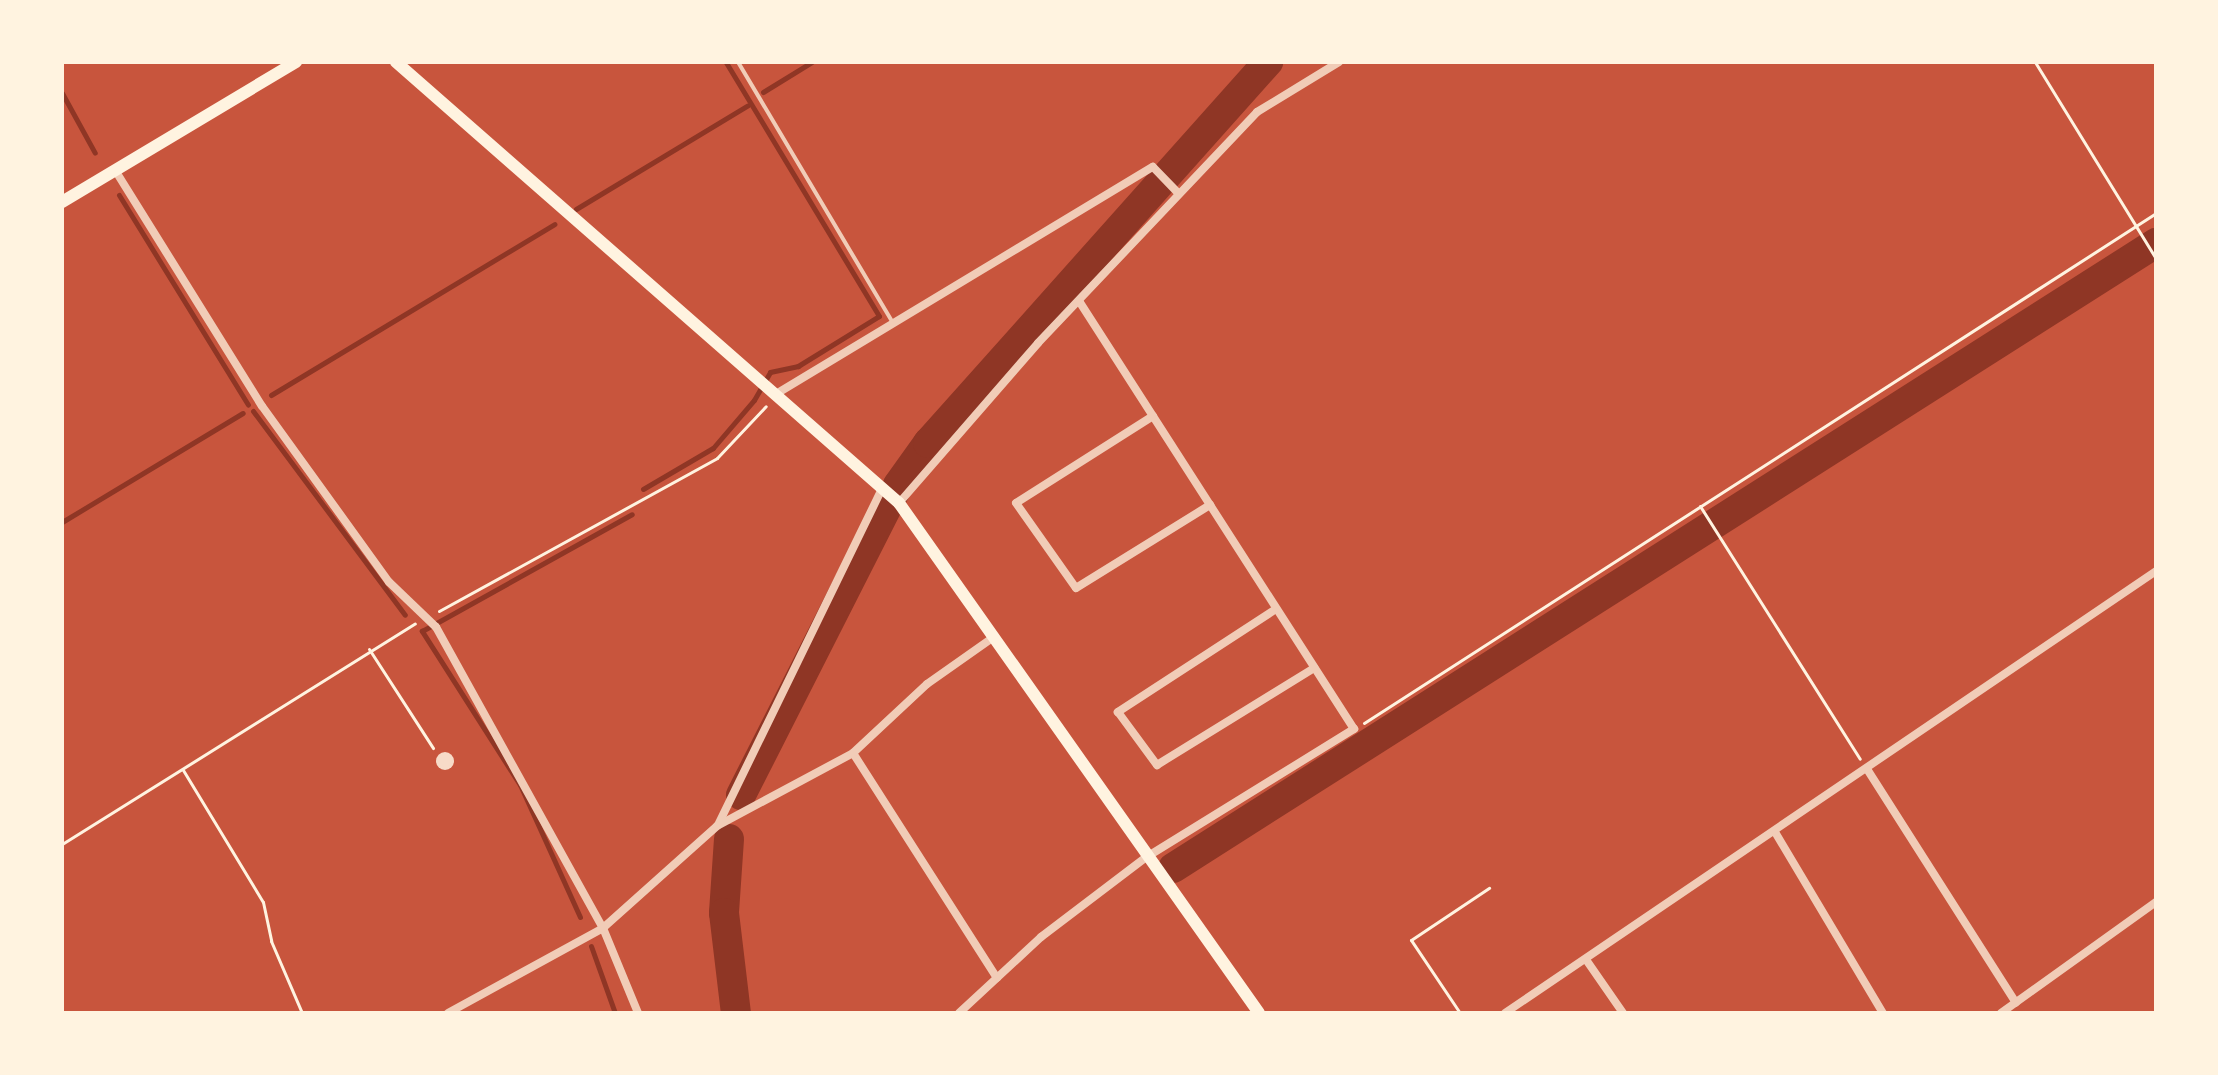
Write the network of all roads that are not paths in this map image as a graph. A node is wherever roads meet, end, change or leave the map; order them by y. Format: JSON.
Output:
{"nodes":[{"id":1,"x":296,"y":62,"type":"edge"},
{"id":2,"x":396,"y":62,"type":"edge"},
{"id":3,"x":738,"y":62,"type":"edge"},
{"id":4,"x":1339,"y":62,"type":"edge"},
{"id":5,"x":115,"y":170,"type":"junction"},
{"id":6,"x":1179,"y":194,"type":"junction"},
{"id":7,"x":62,"y":202,"type":"edge"},
{"id":8,"x":1079,"y":301,"type":"junction"},
{"id":9,"x":892,"y":321,"type":"junction"},
{"id":10,"x":776,"y":394,"type":"junction"},
{"id":11,"x":1153,"y":416,"type":"junction"},
{"id":12,"x":884,"y":488,"type":"junction"},
{"id":13,"x":899,"y":503,"type":"junction"},
{"id":14,"x":1210,"y":505,"type":"junction"},
{"id":15,"x":2156,"y":571,"type":"edge"},
{"id":16,"x":1276,"y":609,"type":"junction"},
{"id":17,"x":995,"y":636,"type":"junction"},
{"id":18,"x":1314,"y":668,"type":"junction"},
{"id":19,"x":853,"y":753,"type":"junction"},
{"id":20,"x":1867,"y":769,"type":"junction"},
{"id":21,"x":717,"y":826,"type":"junction"},
{"id":22,"x":1775,"y":832,"type":"junction"},
{"id":23,"x":1145,"y":858,"type":"junction"},
{"id":24,"x":2156,"y":902,"type":"edge"},
{"id":25,"x":603,"y":928,"type":"junction"},
{"id":26,"x":1587,"y":961,"type":"junction"},
{"id":27,"x":997,"y":978,"type":"junction"},
{"id":28,"x":2016,"y":1003,"type":"junction"},
{"id":29,"x":448,"y":1013,"type":"edge"},
{"id":30,"x":638,"y":1013,"type":"edge"},
{"id":31,"x":959,"y":1013,"type":"edge"},
{"id":32,"x":1259,"y":1013,"type":"edge"},
{"id":33,"x":1505,"y":1013,"type":"edge"},
{"id":34,"x":1623,"y":1013,"type":"edge"},
{"id":35,"x":1883,"y":1013,"type":"edge"},
{"id":36,"x":2001,"y":1013,"type":"edge"}],
"edges":[{"from":1,"to":5,"type":"main road"},
{"from":2,"to":10,"type":"main road"},
{"from":3,"to":9,"type":"lane"},
{"from":4,"to":6,"type":"street"},
{"from":5,"to":7,"type":"main road"},
{"from":5,"to":25,"type":"street"},
{"from":6,"to":8,"type":"street"},
{"from":6,"to":9,"type":"street"},
{"from":8,"to":11,"type":"street"},
{"from":8,"to":13,"type":"street"},
{"from":9,"to":10,"type":"street"},
{"from":10,"to":12,"type":"main road"},
{"from":11,"to":14,"type":"street"},
{"from":11,"to":14,"type":"street"},
{"from":12,"to":13,"type":"main road"},
{"from":12,"to":21,"type":"street"},
{"from":13,"to":17,"type":"main road"},
{"from":14,"to":16,"type":"street"},
{"from":15,"to":20,"type":"street"},
{"from":16,"to":18,"type":"street"},
{"from":16,"to":18,"type":"street"},
{"from":17,"to":19,"type":"street"},
{"from":17,"to":23,"type":"main road"},
{"from":18,"to":23,"type":"street"},
{"from":19,"to":21,"type":"street"},
{"from":19,"to":27,"type":"street"},
{"from":20,"to":22,"type":"street"},
{"from":20,"to":28,"type":"street"},
{"from":21,"to":25,"type":"street"},
{"from":22,"to":26,"type":"street"},
{"from":22,"to":35,"type":"street"},
{"from":23,"to":27,"type":"street"},
{"from":23,"to":32,"type":"main road"},
{"from":24,"to":28,"type":"street"},
{"from":25,"to":29,"type":"street"},
{"from":25,"to":30,"type":"street"},
{"from":26,"to":33,"type":"street"},
{"from":26,"to":34,"type":"street"},
{"from":27,"to":31,"type":"street"},
{"from":28,"to":36,"type":"street"}]}
